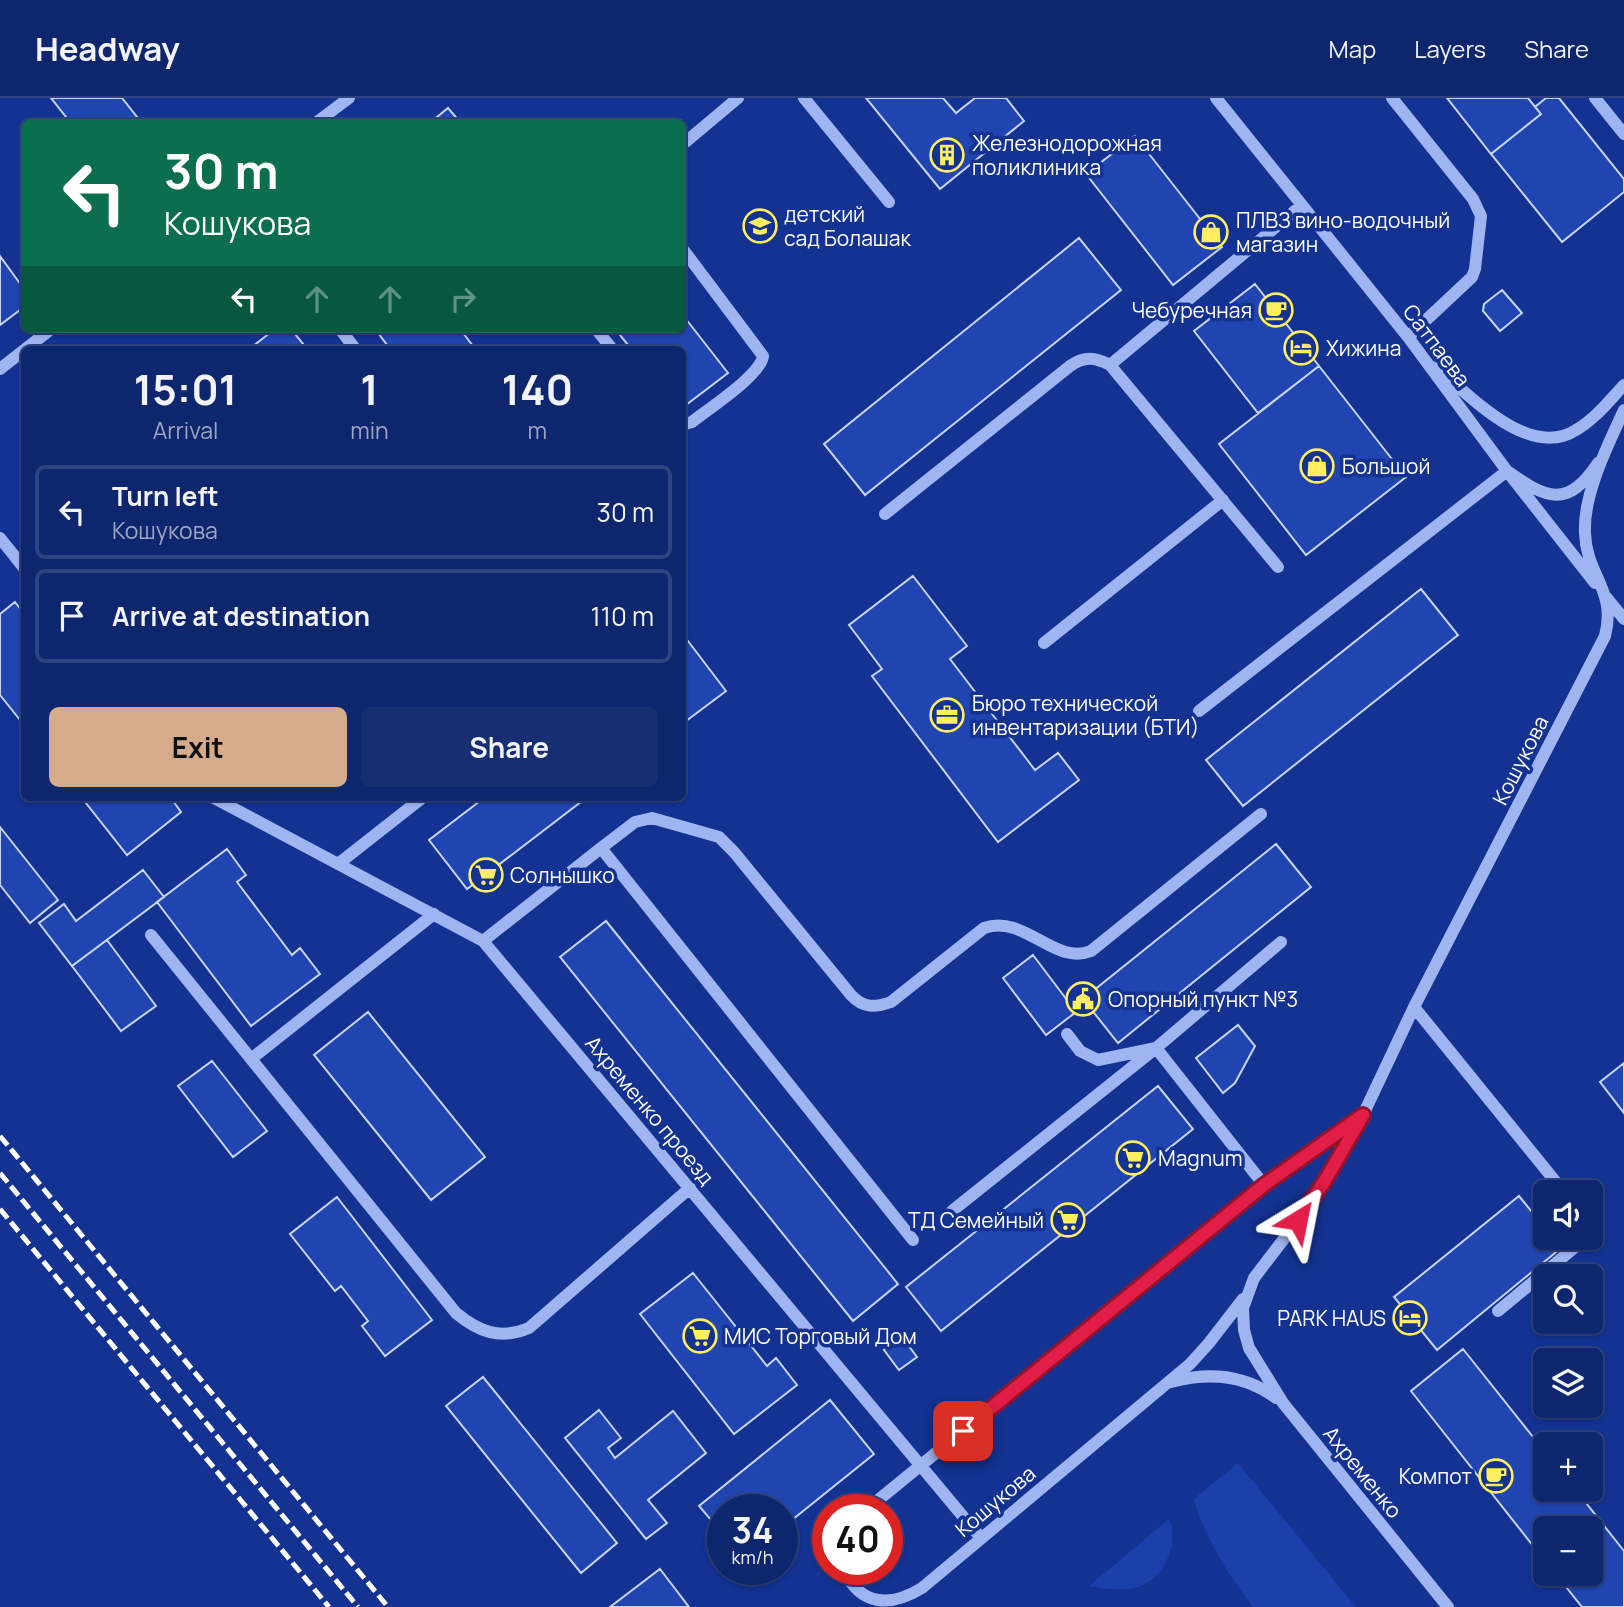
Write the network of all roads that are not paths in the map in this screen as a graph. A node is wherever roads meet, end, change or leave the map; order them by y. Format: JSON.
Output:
{"nodes":[{"id":1,"x":349,"y":98,"type":"edge"},
{"id":2,"x":738,"y":98,"type":"edge"},
{"id":3,"x":804,"y":98,"type":"edge"},
{"id":4,"x":1216,"y":98,"type":"edge"},
{"id":5,"x":1392,"y":98,"type":"edge"},
{"id":6,"x":1595,"y":98,"type":"edge"},
{"id":7,"x":321,"y":119,"type":"edge"},
{"id":8,"x":1624,"y":134,"type":"edge"},
{"id":9,"x":686,"y":142,"type":"edge"},
{"id":10,"x":889,"y":202,"type":"dead end"},
{"id":11,"x":1301,"y":205,"type":"junction"},
{"id":12,"x":686,"y":253,"type":"edge"},
{"id":13,"x":46,"y":333,"type":"edge"},
{"id":14,"x":1408,"y":337,"type":"junction"},
{"id":15,"x":29,"y":346,"type":"edge"},
{"id":16,"x":21,"y":353,"type":"edge"},
{"id":17,"x":1419,"y":353,"type":"junction"},
{"id":18,"x":1110,"y":365,"type":"junction"},
{"id":19,"x":0,"y":369,"type":"edge"},
{"id":20,"x":1624,"y":385,"type":"edge"},
{"id":21,"x":1624,"y":410,"type":"edge"},
{"id":22,"x":686,"y":424,"type":"edge"},
{"id":23,"x":1606,"y":451,"type":"junction"},
{"id":24,"x":1507,"y":471,"type":"junction"},
{"id":25,"x":1223,"y":500,"type":"junction"},
{"id":26,"x":885,"y":514,"type":"dead end"},
{"id":27,"x":0,"y":538,"type":"edge"},
{"id":28,"x":21,"y":564,"type":"edge"},
{"id":29,"x":1278,"y":567,"type":"dead end"},
{"id":30,"x":1607,"y":598,"type":"junction"},
{"id":31,"x":1624,"y":619,"type":"edge"},
{"id":32,"x":1044,"y":643,"type":"dead end"},
{"id":33,"x":1199,"y":711,"type":"dead end"},
{"id":34,"x":220,"y":801,"type":"edge"},
{"id":35,"x":418,"y":801,"type":"edge"},
{"id":36,"x":1261,"y":814,"type":"dead end"},
{"id":37,"x":601,"y":848,"type":"junction"},
{"id":38,"x":338,"y":864,"type":"junction"},
{"id":39,"x":434,"y":914,"type":"junction"},
{"id":40,"x":151,"y":935,"type":"dead end"},
{"id":41,"x":484,"y":941,"type":"junction"},
{"id":42,"x":1281,"y":942,"type":"dead end"},
{"id":43,"x":1414,"y":1007,"type":"junction"},
{"id":44,"x":1067,"y":1034,"type":"dead end"},
{"id":45,"x":1156,"y":1048,"type":"junction"},
{"id":46,"x":251,"y":1059,"type":"junction"},
{"id":47,"x":1363,"y":1115,"type":"junction"},
{"id":48,"x":1554,"y":1180,"type":"edge"},
{"id":49,"x":1264,"y":1185,"type":"junction"},
{"id":50,"x":690,"y":1188,"type":"junction"},
{"id":51,"x":952,"y":1211,"type":"dead end"},
{"id":52,"x":913,"y":1240,"type":"dead end"},
{"id":53,"x":1572,"y":1250,"type":"edge"},
{"id":54,"x":1249,"y":1290,"type":"junction"},
{"id":55,"x":1498,"y":1311,"type":"dead end"},
{"id":56,"x":1253,"y":1358,"type":"joint"},
{"id":57,"x":1167,"y":1383,"type":"junction"},
{"id":58,"x":1283,"y":1403,"type":"junction"},
{"id":59,"x":921,"y":1465,"type":"junction"},
{"id":60,"x":886,"y":1494,"type":"edge"},
{"id":61,"x":981,"y":1538,"type":"junction"},
{"id":62,"x":853,"y":1585,"type":"edge"},
{"id":63,"x":855,"y":1585,"type":"edge"},
{"id":64,"x":871,"y":1607,"type":"edge"},
{"id":65,"x":1448,"y":1607,"type":"edge"}],
"edges":[{"from":1,"to":7,"type":"street"},
{"from":2,"to":9,"type":"street"},
{"from":3,"to":10,"type":"street"},
{"from":4,"to":11,"type":"street","name":"Сатпаева"},
{"from":5,"to":14,"type":"street"},
{"from":6,"to":8,"type":"street"},
{"from":11,"to":14,"type":"street","name":"Сатпаева"},
{"from":11,"to":18,"type":"street"},
{"from":12,"to":22,"type":"street"},
{"from":13,"to":15,"type":"street"},
{"from":14,"to":17,"type":"street","name":"Сатпаева"},
{"from":16,"to":19,"type":"street"},
{"from":17,"to":20,"type":"street"},
{"from":17,"to":24,"type":"street","name":"Сатпаева"},
{"from":18,"to":25,"type":"street"},
{"from":18,"to":26,"type":"street"},
{"from":21,"to":23,"type":"street","name":"Кошукова"},
{"from":23,"to":24,"type":"street"},
{"from":23,"to":30,"type":"street","name":"Кошукова"},
{"from":24,"to":30,"type":"street","name":"Сатпаева"},
{"from":24,"to":33,"type":"street"},
{"from":25,"to":29,"type":"street"},
{"from":25,"to":32,"type":"street"},
{"from":27,"to":28,"type":"street"},
{"from":30,"to":31,"type":"street","name":"Сатпаева"},
{"from":30,"to":43,"type":"street","name":"Кошукова"},
{"from":34,"to":38,"type":"street","name":"Ахременко проезд"},
{"from":35,"to":38,"type":"street"},
{"from":36,"to":37,"type":"street"},
{"from":37,"to":41,"type":"street"},
{"from":37,"to":52,"type":"street"},
{"from":38,"to":39,"type":"street","name":"Ахременко проезд"},
{"from":39,"to":41,"type":"street","name":"Ахременко проезд"},
{"from":39,"to":46,"type":"street"},
{"from":40,"to":46,"type":"street"},
{"from":41,"to":50,"type":"street","name":"Ахременко проезд"},
{"from":42,"to":45,"type":"street"},
{"from":43,"to":47,"type":"street","name":"Кошукова"},
{"from":43,"to":48,"type":"street"},
{"from":44,"to":45,"type":"street"},
{"from":45,"to":49,"type":"street"},
{"from":45,"to":51,"type":"street"},
{"from":46,"to":50,"type":"street"},
{"from":47,"to":49,"type":"street","name":"Кошукова"},
{"from":47,"to":54,"type":"street","name":"Кошукова"},
{"from":49,"to":59,"type":"street","name":"Кошукова"},
{"from":50,"to":59,"type":"street","name":"Ахременко проезд"},
{"from":53,"to":55,"type":"street"},
{"from":54,"to":56,"type":"street","name":"Кошукова"},
{"from":54,"to":57,"type":"street","name":"Кошукова"},
{"from":56,"to":58,"type":"street","name":"Ахременко"},
{"from":57,"to":58,"type":"street"},
{"from":57,"to":61,"type":"street","name":"Кошукова"},
{"from":58,"to":65,"type":"street","name":"Ахременко"},
{"from":59,"to":60,"type":"street","name":"Кошукова"},
{"from":59,"to":61,"type":"street","name":"Ахременко проезд"},
{"from":61,"to":63,"type":"street","name":"Кошукова"},
{"from":62,"to":64,"type":"street"}]}
